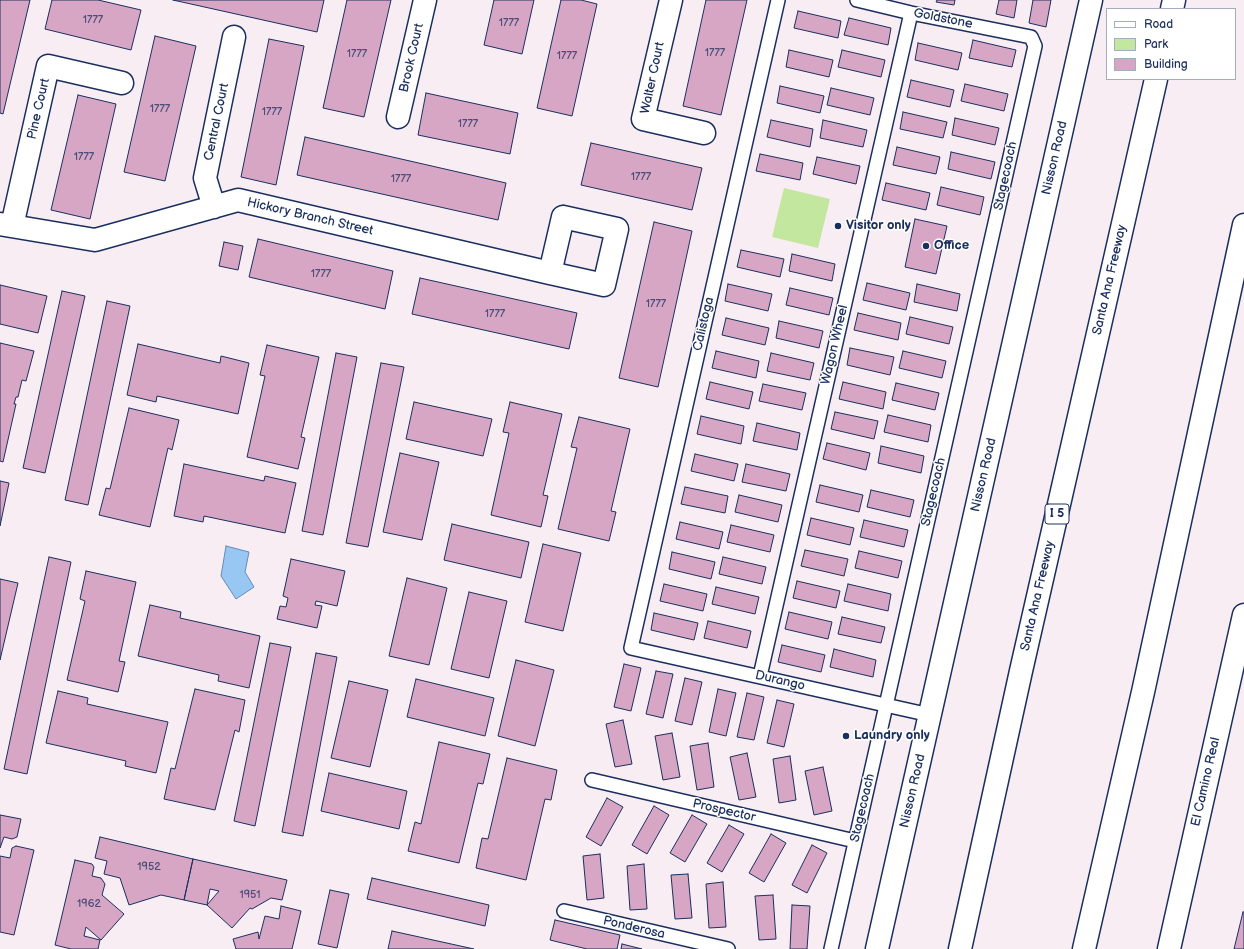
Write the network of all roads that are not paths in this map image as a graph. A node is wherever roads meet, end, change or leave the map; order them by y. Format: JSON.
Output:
{"nodes":[{"id":1,"x":425,"y":0,"type":"edge"},
{"id":2,"x":671,"y":0,"type":"edge"},
{"id":3,"x":778,"y":0,"type":"edge"},
{"id":4,"x":857,"y":0,"type":"edge"},
{"id":5,"x":1091,"y":0,"type":"edge"},
{"id":6,"x":911,"y":13,"type":"junction"},
{"id":7,"x":1031,"y":36,"type":"joint"},
{"id":8,"x":234,"y":37,"type":"dead end"},
{"id":9,"x":1156,"y":80,"type":"edge"},
{"id":10,"x":122,"y":83,"type":"dead end"},
{"id":11,"x":398,"y":117,"type":"dead end"},
{"id":12,"x":704,"y":133,"type":"dead end"},
{"id":13,"x":214,"y":207,"type":"junction"},
{"id":14,"x":6,"y":225,"type":"edge"},
{"id":15,"x":1244,"y":225,"type":"edge"},
{"id":16,"x":550,"y":273,"type":"dead end"},
{"id":17,"x":1244,"y":616,"type":"edge"},
{"id":18,"x":631,"y":648,"type":"joint"},
{"id":19,"x":760,"y":676,"type":"junction"},
{"id":20,"x":886,"y":706,"type":"junction"},
{"id":21,"x":930,"y":715,"type":"junction"},
{"id":22,"x":592,"y":780,"type":"dead end"},
{"id":23,"x":855,"y":841,"type":"junction"},
{"id":24,"x":564,"y":911,"type":"dead end"},
{"id":25,"x":728,"y":949,"type":"edge"},
{"id":26,"x":831,"y":949,"type":"edge"},
{"id":27,"x":877,"y":949,"type":"edge"},
{"id":28,"x":960,"y":949,"type":"edge"},
{"id":29,"x":1084,"y":949,"type":"edge"},
{"id":30,"x":1169,"y":949,"type":"edge"}],
"edges":[{"from":1,"to":11,"type":"main road","name":"Brook Court"},
{"from":2,"to":12,"type":"main road","name":"Walter Court"},
{"from":3,"to":18,"type":"lane","name":"Calistoga"},
{"from":4,"to":6,"type":"lane","name":"Goldstone"},
{"from":5,"to":21,"type":"main road","name":"Nisson Road"},
{"from":6,"to":7,"type":"lane","name":"Goldstone"},
{"from":6,"to":19,"type":"lane","name":"Wagon Wheel"},
{"from":7,"to":20,"type":"lane","name":"Stagecoach"},
{"from":8,"to":13,"type":"main road","name":"Central Court"},
{"from":9,"to":28,"type":"main road","name":"Santa Ana Freeway","number":"I 5"},
{"from":10,"to":14,"type":"main road","name":"Pine Court"},
{"from":13,"to":14,"type":"main road","name":"Hickory Branch Street"},
{"from":13,"to":16,"type":"main road","name":"Hickory Branch Street"},
{"from":15,"to":29,"type":"main road"},
{"from":17,"to":30,"type":"main road","name":"El Camino Real"},
{"from":18,"to":19,"type":"lane","name":"Durango"},
{"from":19,"to":20,"type":"lane","name":"Durango"},
{"from":20,"to":21,"type":"lane","name":"Durango"},
{"from":20,"to":23,"type":"lane","name":"Stagecoach"},
{"from":21,"to":27,"type":"main road","name":"Nisson Road"},
{"from":22,"to":23,"type":"lane","name":"Prospector"},
{"from":23,"to":26,"type":"lane","name":"Stagecoach"},
{"from":24,"to":25,"type":"lane","name":"Ponderosa"}]}
